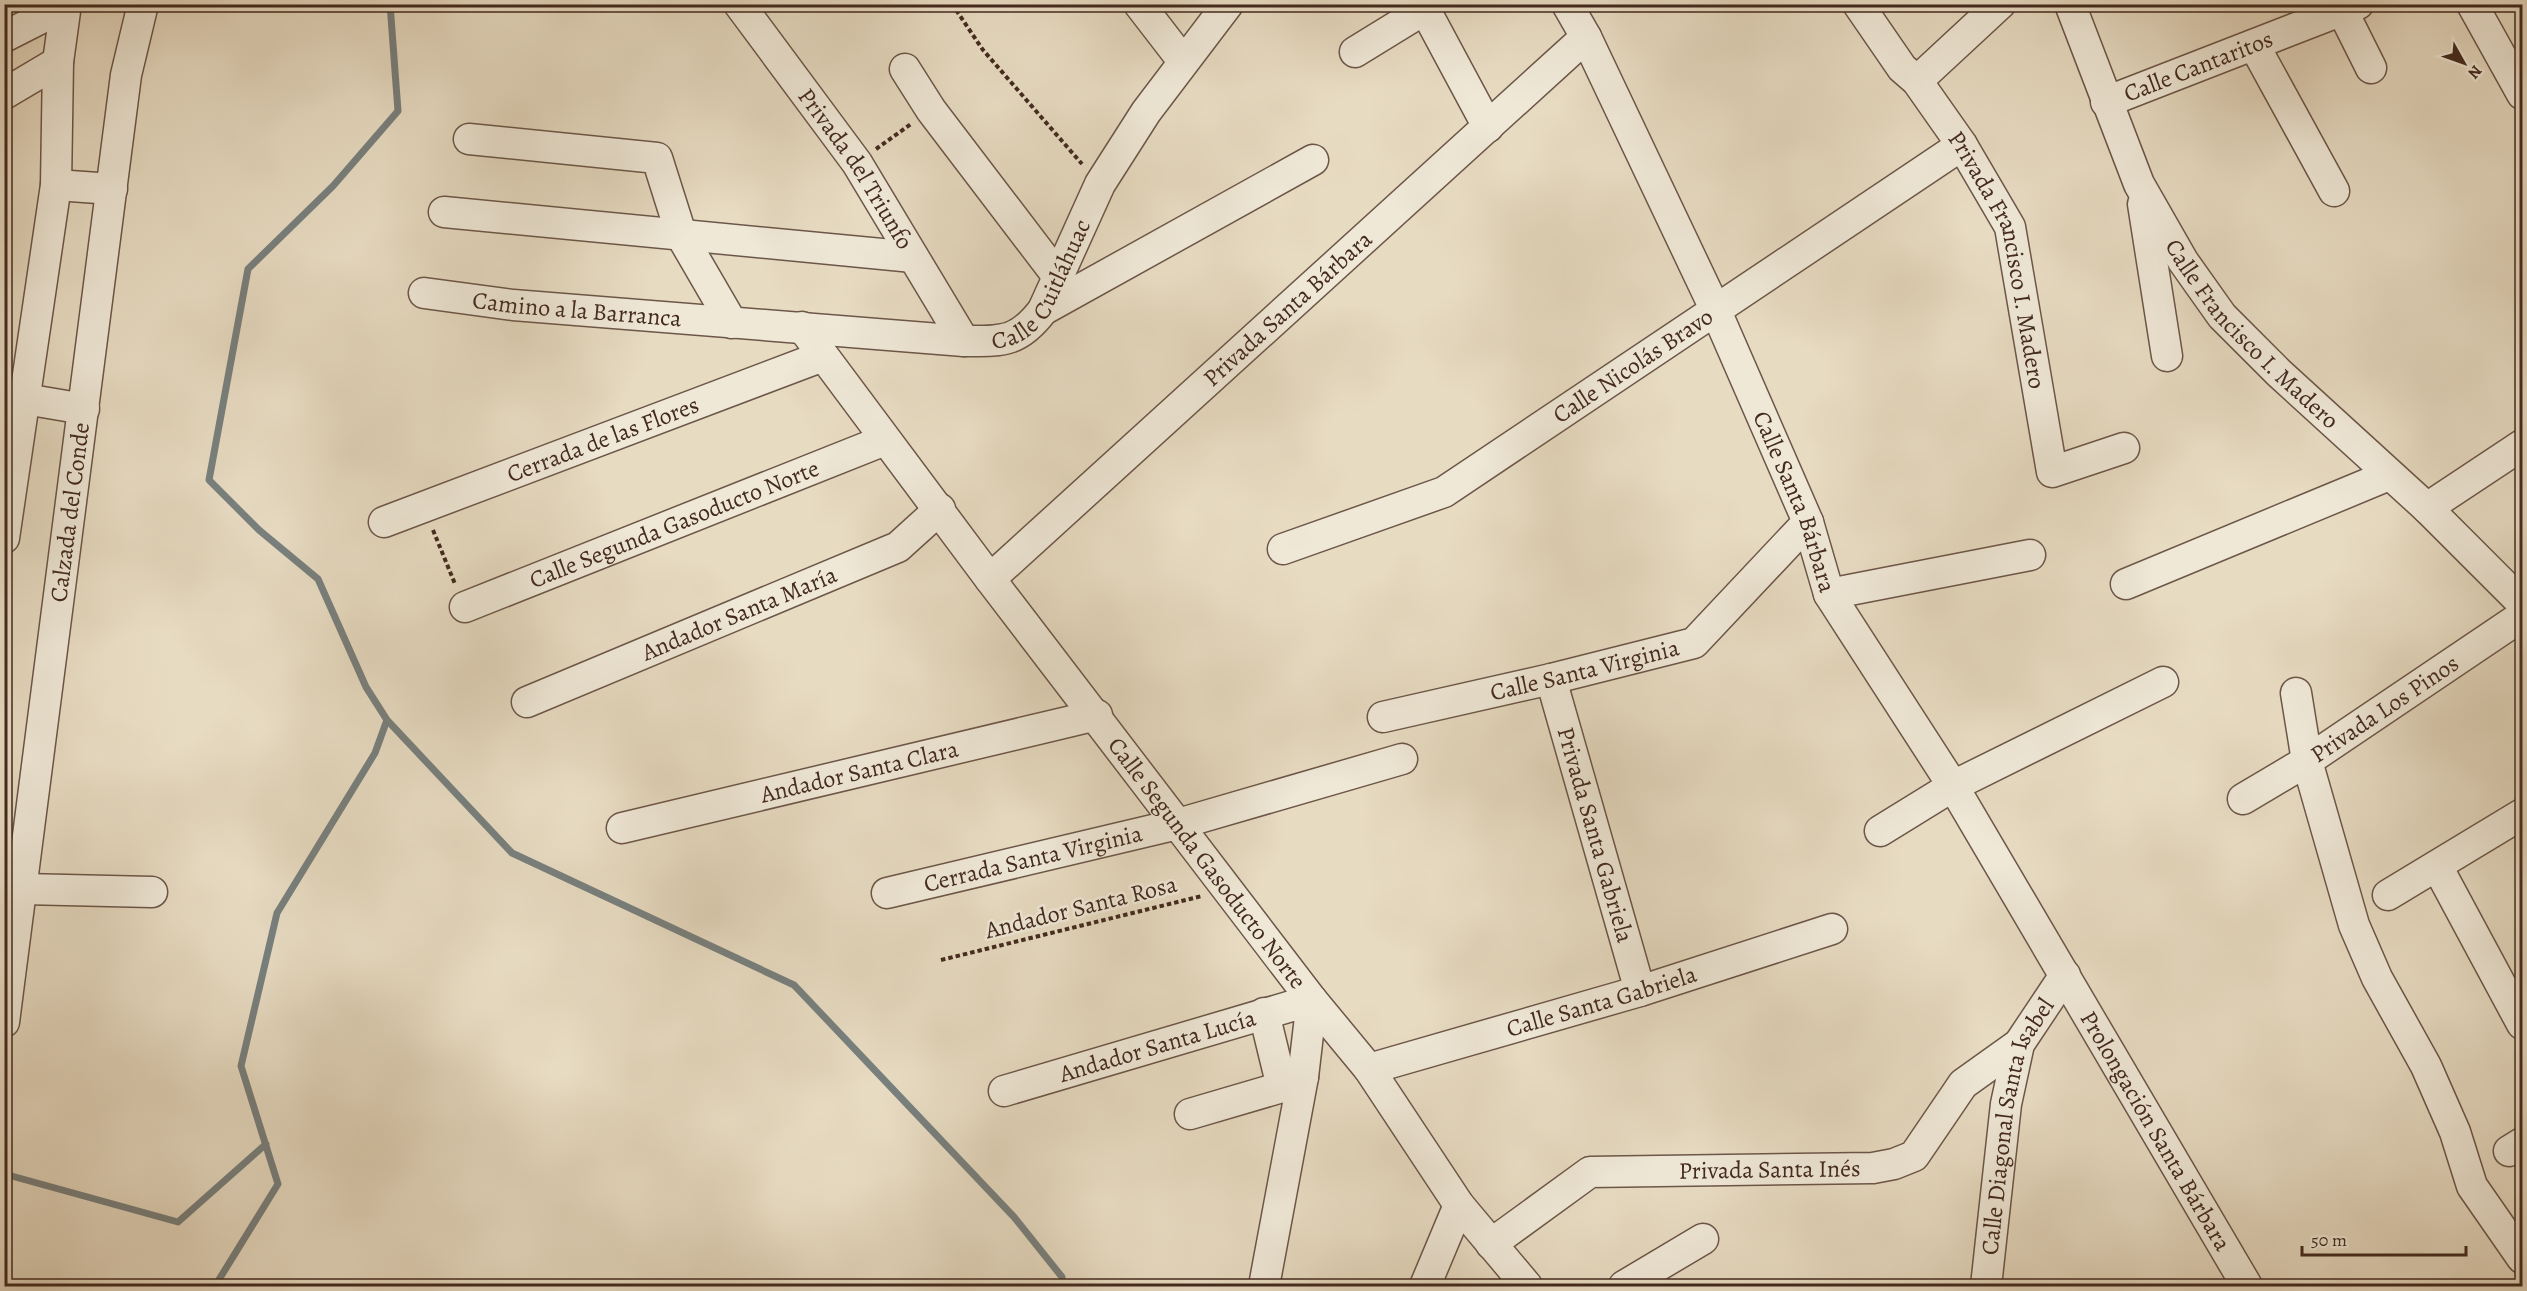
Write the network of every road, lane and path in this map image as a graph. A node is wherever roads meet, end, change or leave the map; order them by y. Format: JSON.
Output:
{"nodes":[{"id":1,"x":143,"y":4,"type":"edge"},
{"id":2,"x":738,"y":4,"type":"edge"},
{"id":3,"x":952,"y":4,"type":"edge"},
{"id":4,"x":1139,"y":4,"type":"edge"},
{"id":5,"x":1228,"y":4,"type":"edge"},
{"id":6,"x":1567,"y":4,"type":"edge"},
{"id":7,"x":1858,"y":4,"type":"edge"},
{"id":8,"x":2000,"y":4,"type":"edge"},
{"id":9,"x":2070,"y":4,"type":"edge"},
{"id":10,"x":2472,"y":4,"type":"edge"},
{"id":11,"x":65,"y":5,"type":"edge"},
{"id":12,"x":1424,"y":7,"type":"edge"},
{"id":13,"x":2350,"y":8,"type":"edge"},
{"id":14,"x":4,"y":37,"type":"edge"},
{"id":15,"x":1586,"y":37,"type":"junction"},
{"id":16,"x":2254,"y":45,"type":"junction"},
{"id":17,"x":1355,"y":52,"type":"dead end"},
{"id":18,"x":1183,"y":61,"type":"junction"},
{"id":19,"x":58,"y":62,"type":"junction"},
{"id":20,"x":2371,"y":68,"type":"dead end"},
{"id":21,"x":905,"y":69,"type":"dead end"},
{"id":22,"x":1917,"y":81,"type":"junction"},
{"id":23,"x":4,"y":94,"type":"edge"},
{"id":24,"x":2523,"y":94,"type":"edge"},
{"id":25,"x":2106,"y":102,"type":"junction"},
{"id":26,"x":932,"y":110,"type":"junction"},
{"id":27,"x":1488,"y":127,"type":"junction"},
{"id":28,"x":469,"y":139,"type":"dead end"},
{"id":29,"x":1962,"y":145,"type":"junction"},
{"id":30,"x":1313,"y":160,"type":"dead end"},
{"id":31,"x":857,"y":163,"type":"junction"},
{"id":32,"x":1100,"y":184,"type":"junction"},
{"id":33,"x":2139,"y":184,"type":"junction"},
{"id":34,"x":56,"y":185,"type":"junction"},
{"id":35,"x":112,"y":189,"type":"junction"},
{"id":36,"x":2334,"y":191,"type":"dead end"},
{"id":37,"x":444,"y":212,"type":"dead end"},
{"id":38,"x":682,"y":237,"type":"junction"},
{"id":39,"x":913,"y":257,"type":"junction"},
{"id":40,"x":1059,"y":278,"type":"junction"},
{"id":41,"x":424,"y":293,"type":"dead end"},
{"id":42,"x":1043,"y":310,"type":"junction"},
{"id":43,"x":1716,"y":311,"type":"junction"},
{"id":44,"x":732,"y":323,"type":"junction"},
{"id":45,"x":802,"y":327,"type":"junction"},
{"id":46,"x":964,"y":341,"type":"junction"},
{"id":47,"x":823,"y":356,"type":"junction"},
{"id":48,"x":2167,"y":356,"type":"dead end"},
{"id":49,"x":25,"y":399,"type":"junction"},
{"id":50,"x":84,"y":409,"type":"junction"},
{"id":51,"x":885,"y":440,"type":"junction"},
{"id":52,"x":2523,"y":445,"type":"edge"},
{"id":53,"x":2124,"y":448,"type":"dead end"},
{"id":54,"x":2389,"y":475,"type":"junction"},
{"id":55,"x":423,"y":507,"type":"junction"},
{"id":56,"x":2427,"y":508,"type":"junction"},
{"id":57,"x":940,"y":509,"type":"junction"},
{"id":58,"x":384,"y":522,"type":"dead end"},
{"id":59,"x":1808,"y":522,"type":"junction"},
{"id":60,"x":4,"y":538,"type":"edge"},
{"id":61,"x":1283,"y":549,"type":"dead end"},
{"id":62,"x":2030,"y":555,"type":"dead end"},
{"id":63,"x":990,"y":579,"type":"junction"},
{"id":64,"x":2126,"y":584,"type":"dead end"},
{"id":65,"x":1829,"y":594,"type":"junction"},
{"id":66,"x":2523,"y":603,"type":"edge"},
{"id":67,"x":465,"y":607,"type":"joint"},
{"id":68,"x":2523,"y":616,"type":"edge"},
{"id":69,"x":1551,"y":680,"type":"junction"},
{"id":70,"x":2163,"y":682,"type":"dead end"},
{"id":71,"x":2296,"y":693,"type":"dead end"},
{"id":72,"x":527,"y":702,"type":"dead end"},
{"id":73,"x":1097,"y":715,"type":"junction"},
{"id":74,"x":1383,"y":717,"type":"dead end"},
{"id":75,"x":1402,"y":759,"type":"dead end"},
{"id":76,"x":2307,"y":761,"type":"junction"},
{"id":77,"x":1953,"y":786,"type":"junction"},
{"id":78,"x":2243,"y":799,"type":"dead end"},
{"id":79,"x":2523,"y":814,"type":"edge"},
{"id":80,"x":1178,"y":824,"type":"junction"},
{"id":81,"x":622,"y":828,"type":"dead end"},
{"id":82,"x":1880,"y":831,"type":"dead end"},
{"id":83,"x":15,"y":856,"type":"edge"},
{"id":84,"x":2437,"y":866,"type":"junction"},
{"id":85,"x":22,"y":889,"type":"junction"},
{"id":86,"x":1229,"y":890,"type":"junction"},
{"id":87,"x":152,"y":892,"type":"dead end"},
{"id":88,"x":887,"y":893,"type":"dead end"},
{"id":89,"x":2388,"y":895,"type":"dead end"},
{"id":90,"x":1832,"y":929,"type":"dead end"},
{"id":91,"x":11,"y":934,"type":"edge"},
{"id":92,"x":941,"y":960,"type":"dead end"},
{"id":93,"x":2511,"y":974,"type":"edge"},
{"id":94,"x":2065,"y":975,"type":"junction"},
{"id":95,"x":1640,"y":991,"type":"junction"},
{"id":96,"x":1312,"y":1000,"type":"junction"},
{"id":97,"x":2520,"y":1012,"type":"edge"},
{"id":98,"x":1264,"y":1013,"type":"junction"},
{"id":99,"x":4,"y":1022,"type":"edge"},
{"id":100,"x":2019,"y":1044,"type":"junction"},
{"id":101,"x":1370,"y":1069,"type":"junction"},
{"id":102,"x":1292,"y":1082,"type":"junction"},
{"id":103,"x":1004,"y":1091,"type":"dead end"},
{"id":104,"x":1190,"y":1114,"type":"dead end"},
{"id":105,"x":1459,"y":1205,"type":"junction"},
{"id":106,"x":1702,"y":1239,"type":"dead end"},
{"id":107,"x":1491,"y":1244,"type":"junction"},
{"id":108,"x":2523,"y":1258,"type":"edge"},
{"id":109,"x":1264,"y":1287,"type":"edge"},
{"id":110,"x":1425,"y":1287,"type":"edge"},
{"id":111,"x":1527,"y":1287,"type":"edge"},
{"id":112,"x":1624,"y":1287,"type":"edge"},
{"id":113,"x":1986,"y":1287,"type":"edge"},
{"id":114,"x":2247,"y":1287,"type":"edge"}],
"edges":[{"from":1,"to":35,"type":"street","name":"Calzada del Conde"},
{"from":2,"to":31,"type":"street","name":"Privada del Triunfo"},
{"from":3,"to":32,"type":"path"},
{"from":4,"to":18,"type":"street"},
{"from":5,"to":18,"type":"street","name":"Calle Cuitláhuac"},
{"from":6,"to":15,"type":"street","name":"Calle Santa Bárbara"},
{"from":7,"to":22,"type":"street","name":"Privada Francisco I. Madero"},
{"from":8,"to":22,"type":"street"},
{"from":9,"to":25,"type":"street","name":"Calle Francisco I. Madero"},
{"from":10,"to":24,"type":"street"},
{"from":11,"to":14,"type":"street"},
{"from":11,"to":19,"type":"street"},
{"from":12,"to":17,"type":"street"},
{"from":12,"to":27,"type":"street"},
{"from":13,"to":16,"type":"street","name":"Calle Cantaritos"},
{"from":13,"to":20,"type":"street"},
{"from":15,"to":27,"type":"street","name":"Privada Santa Bárbara"},
{"from":15,"to":43,"type":"street","name":"Calle Santa Bárbara"},
{"from":16,"to":25,"type":"street","name":"Calle Cantaritos"},
{"from":16,"to":36,"type":"street"},
{"from":18,"to":32,"type":"street","name":"Calle Cuitláhuac"},
{"from":19,"to":23,"type":"street"},
{"from":19,"to":34,"type":"street"},
{"from":21,"to":26,"type":"street"},
{"from":22,"to":29,"type":"street","name":"Privada Francisco I. Madero"},
{"from":25,"to":33,"type":"street","name":"Calle Francisco I. Madero"},
{"from":26,"to":31,"type":"path"},
{"from":26,"to":40,"type":"street"},
{"from":27,"to":63,"type":"street","name":"Privada Santa Bárbara"},
{"from":28,"to":38,"type":"street"},
{"from":29,"to":43,"type":"street","name":"Calle Nicolás Bravo"},
{"from":29,"to":53,"type":"street","name":"Privada Francisco I. Madero"},
{"from":30,"to":42,"type":"street"},
{"from":31,"to":39,"type":"street","name":"Privada del Triunfo"},
{"from":32,"to":40,"type":"street","name":"Calle Cuitláhuac"},
{"from":33,"to":48,"type":"street"},
{"from":33,"to":54,"type":"street","name":"Calle Francisco I. Madero"},
{"from":34,"to":35,"type":"street"},
{"from":34,"to":49,"type":"street"},
{"from":35,"to":50,"type":"street","name":"Calzada del Conde"},
{"from":37,"to":38,"type":"street"},
{"from":38,"to":39,"type":"street"},
{"from":38,"to":44,"type":"street"},
{"from":39,"to":46,"type":"street","name":"Privada del Triunfo"},
{"from":40,"to":42,"type":"street","name":"Calle Cuitláhuac"},
{"from":41,"to":44,"type":"street","name":"Camino a la Barranca"},
{"from":42,"to":46,"type":"street","name":"Calle Cuitláhuac"},
{"from":43,"to":59,"type":"street","name":"Calle Santa Bárbara"},
{"from":43,"to":61,"type":"street","name":"Calle Nicolás Bravo"},
{"from":44,"to":45,"type":"street","name":"Calle Cuitláhuac"},
{"from":45,"to":46,"type":"street","name":"Calle Cuitláhuac"},
{"from":45,"to":47,"type":"street","name":"Calle Segunda Gasoducto Norte"},
{"from":47,"to":51,"type":"street","name":"Calle Segunda Gasoducto Norte"},
{"from":47,"to":55,"type":"street","name":"Cerrada de las Flores"},
{"from":49,"to":50,"type":"street"},
{"from":49,"to":60,"type":"street"},
{"from":50,"to":83,"type":"street","name":"Calzada del Conde"},
{"from":51,"to":57,"type":"street","name":"Calle Segunda Gasoducto Norte"},
{"from":51,"to":67,"type":"street","name":"Calle Segunda Gasoducto Norte"},
{"from":52,"to":56,"type":"street"},
{"from":54,"to":56,"type":"street","name":"Calle Francisco I. Madero"},
{"from":54,"to":64,"type":"street"},
{"from":55,"to":58,"type":"street","name":"Cerrada de las Flores"},
{"from":55,"to":67,"type":"path"},
{"from":56,"to":66,"type":"street","name":"Calle Francisco I. Madero"},
{"from":57,"to":63,"type":"street","name":"Calle Segunda Gasoducto Norte"},
{"from":57,"to":72,"type":"street","name":"Andador Santa María"},
{"from":59,"to":65,"type":"street","name":"Calle Santa Bárbara"},
{"from":59,"to":69,"type":"street","name":"Calle Santa Virginia"},
{"from":62,"to":65,"type":"street"},
{"from":63,"to":73,"type":"street","name":"Calle Segunda Gasoducto Norte"},
{"from":65,"to":77,"type":"street","name":"Calle Santa Bárbara"},
{"from":68,"to":76,"type":"street","name":"Privada Los Pinos"},
{"from":69,"to":74,"type":"street","name":"Calle Santa Virginia"},
{"from":69,"to":95,"type":"street","name":"Privada Santa Gabriela"},
{"from":70,"to":77,"type":"street"},
{"from":71,"to":76,"type":"street"},
{"from":73,"to":80,"type":"street","name":"Calle Segunda Gasoducto Norte"},
{"from":73,"to":81,"type":"street","name":"Andador Santa Clara"},
{"from":75,"to":80,"type":"street"},
{"from":76,"to":78,"type":"street","name":"Privada Los Pinos"},
{"from":76,"to":108,"type":"street"},
{"from":77,"to":82,"type":"street"},
{"from":77,"to":94,"type":"street","name":"Calle Santa Bárbara"},
{"from":79,"to":84,"type":"street"},
{"from":80,"to":86,"type":"street","name":"Calle Segunda Gasoducto Norte"},
{"from":80,"to":88,"type":"street","name":"Cerrada Santa Virginia"},
{"from":83,"to":85,"type":"street","name":"Calzada del Conde"},
{"from":84,"to":89,"type":"street"},
{"from":84,"to":93,"type":"street"},
{"from":85,"to":87,"type":"street"},
{"from":85,"to":91,"type":"street","name":"Calzada del Conde"},
{"from":86,"to":92,"type":"path","name":"Andador Santa Rosa"},
{"from":86,"to":96,"type":"street","name":"Calle Segunda Gasoducto Norte"},
{"from":90,"to":95,"type":"street","name":"Calle Santa Gabriela"},
{"from":91,"to":99,"type":"street","name":"Calzada del Conde"},
{"from":93,"to":97,"type":"street"},
{"from":94,"to":100,"type":"street","name":"Calle Diagonal Santa Isabel"},
{"from":94,"to":114,"type":"street","name":"Prolongación Santa Bárbara"},
{"from":95,"to":101,"type":"street","name":"Calle Santa Gabriela"},
{"from":96,"to":98,"type":"street","name":"Andador Santa Lucía"},
{"from":96,"to":101,"type":"street","name":"Calle Segunda Gasoducto Norte"},
{"from":96,"to":102,"type":"street"},
{"from":98,"to":102,"type":"street"},
{"from":98,"to":103,"type":"street","name":"Andador Santa Lucía"},
{"from":100,"to":107,"type":"street","name":"Privada Santa Inés"},
{"from":100,"to":113,"type":"street","name":"Calle Diagonal Santa Isabel"},
{"from":101,"to":105,"type":"street","name":"Calle Segunda Gasoducto Norte"},
{"from":102,"to":104,"type":"street"},
{"from":102,"to":109,"type":"street"},
{"from":105,"to":107,"type":"street","name":"Calle Segunda Gasoducto Norte"},
{"from":105,"to":110,"type":"street"},
{"from":106,"to":112,"type":"street"},
{"from":107,"to":111,"type":"street","name":"Calle Segunda Gasoducto Norte"}]}
